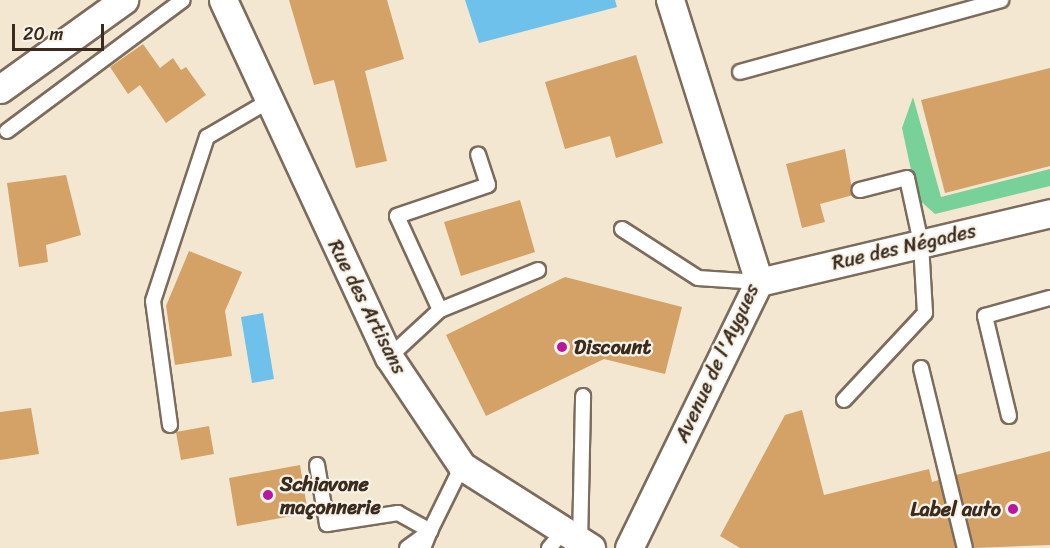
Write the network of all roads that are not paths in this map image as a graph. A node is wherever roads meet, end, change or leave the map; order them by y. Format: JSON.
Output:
{"nodes":[{"id":1,"x":124,"y":0,"type":"edge"},
{"id":2,"x":183,"y":0,"type":"edge"},
{"id":3,"x":223,"y":0,"type":"edge"},
{"id":4,"x":670,"y":0,"type":"edge"},
{"id":5,"x":1001,"y":0,"type":"edge"},
{"id":6,"x":740,"y":72,"type":"dead end"},
{"id":7,"x":0,"y":89,"type":"edge"},
{"id":8,"x":267,"y":102,"type":"junction"},
{"id":9,"x":7,"y":130,"type":"dead end"},
{"id":10,"x":478,"y":155,"type":"dead end"},
{"id":11,"x":860,"y":190,"type":"dead end"},
{"id":12,"x":1050,"y":213,"type":"edge"},
{"id":13,"x":622,"y":229,"type":"dead end"},
{"id":14,"x":921,"y":243,"type":"junction"},
{"id":15,"x":538,"y":270,"type":"dead end"},
{"id":16,"x":759,"y":282,"type":"junction"},
{"id":17,"x":1050,"y":298,"type":"edge"},
{"id":18,"x":440,"y":310,"type":"junction"},
{"id":19,"x":389,"y":357,"type":"junction"},
{"id":20,"x":921,"y":368,"type":"dead end"},
{"id":21,"x":583,"y":396,"type":"dead end"},
{"id":22,"x":844,"y":400,"type":"dead end"},
{"id":23,"x":1009,"y":416,"type":"dead end"},
{"id":24,"x":170,"y":425,"type":"dead end"},
{"id":25,"x":317,"y":465,"type":"dead end"},
{"id":26,"x":462,"y":466,"type":"junction"},
{"id":27,"x":430,"y":531,"type":"junction"},
{"id":28,"x":573,"y":543,"type":"edge"},
{"id":29,"x":407,"y":548,"type":"edge"},
{"id":30,"x":423,"y":548,"type":"edge"},
{"id":31,"x":629,"y":548,"type":"edge"},
{"id":32,"x":965,"y":548,"type":"edge"}],
"edges":[{"from":1,"to":7,"type":"street"},
{"from":2,"to":9,"type":"lane"},
{"from":3,"to":8,"type":"street","name":"Rue des Artisans"},
{"from":4,"to":16,"type":"street","name":"Avenue de l'Aygues"},
{"from":5,"to":6,"type":"lane"},
{"from":8,"to":19,"type":"street","name":"Rue des Artisans"},
{"from":8,"to":24,"type":"lane"},
{"from":10,"to":18,"type":"lane"},
{"from":11,"to":14,"type":"lane"},
{"from":12,"to":14,"type":"street","name":"Rue des Négades"},
{"from":13,"to":16,"type":"lane"},
{"from":14,"to":16,"type":"street","name":"Rue des Négades"},
{"from":14,"to":22,"type":"lane"},
{"from":15,"to":18,"type":"lane"},
{"from":16,"to":31,"type":"street","name":"Avenue de l'Aygues"},
{"from":17,"to":23,"type":"lane"},
{"from":18,"to":19,"type":"lane"},
{"from":19,"to":26,"type":"street","name":"Rue des Artisans"},
{"from":20,"to":32,"type":"lane"},
{"from":21,"to":28,"type":"lane"},
{"from":25,"to":27,"type":"lane"},
{"from":26,"to":27,"type":"lane"},
{"from":26,"to":28,"type":"street","name":"Rue des Artisans"},
{"from":27,"to":29,"type":"lane"},
{"from":27,"to":30,"type":"lane"}]}
